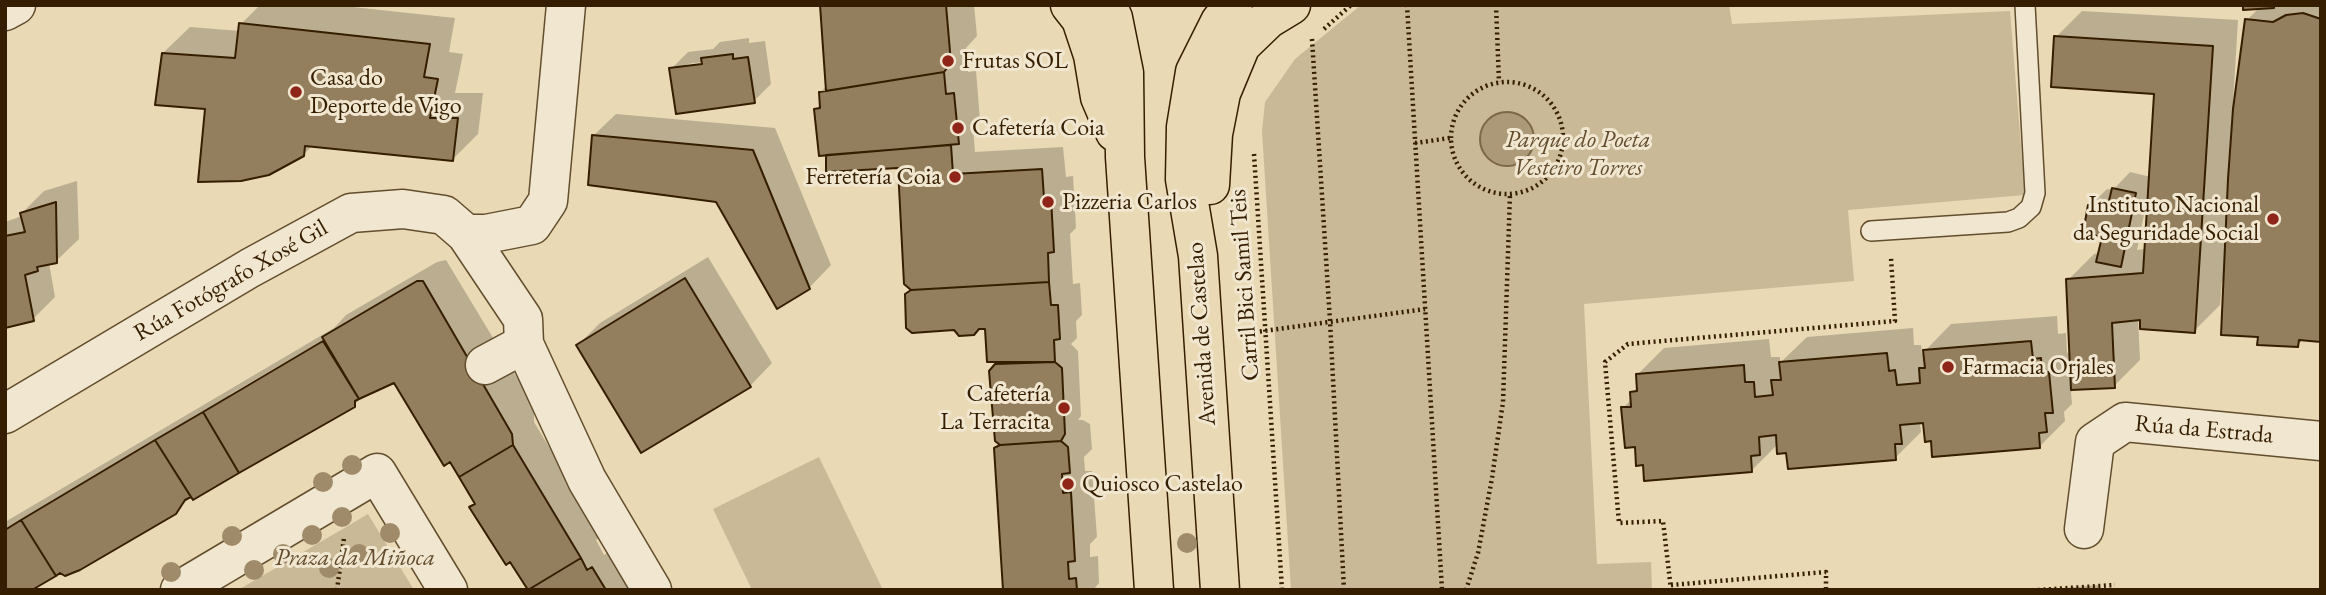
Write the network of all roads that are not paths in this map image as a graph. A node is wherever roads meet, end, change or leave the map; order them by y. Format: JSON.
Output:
{"nodes":[{"id":1,"x":16,"y":5,"type":"edge"},
{"id":2,"x":566,"y":5,"type":"edge"},
{"id":3,"x":1070,"y":5,"type":"edge"},
{"id":4,"x":1107,"y":5,"type":"edge"},
{"id":5,"x":1233,"y":5,"type":"edge"},
{"id":6,"x":1291,"y":5,"type":"edge"},
{"id":7,"x":2025,"y":5,"type":"edge"},
{"id":8,"x":5,"y":11,"type":"edge"},
{"id":9,"x":1125,"y":156,"type":"junction"},
{"id":10,"x":1880,"y":231,"type":"road end"},
{"id":11,"x":466,"y":234,"type":"junction"},
{"id":12,"x":1198,"y":256,"type":"junction"},
{"id":13,"x":524,"y":344,"type":"junction"},
{"id":14,"x":485,"y":365,"type":"dead end"},
{"id":15,"x":5,"y":414,"type":"edge"},
{"id":16,"x":2321,"y":441,"type":"edge"},
{"id":17,"x":2084,"y":528,"type":"dead end"},
{"id":18,"x":180,"y":590,"type":"edge"},
{"id":19,"x":448,"y":590,"type":"edge"},
{"id":20,"x":652,"y":590,"type":"edge"},
{"id":21,"x":1154,"y":590,"type":"edge"},
{"id":22,"x":1220,"y":590,"type":"edge"}],
"edges":[{"from":1,"to":8,"type":"street"},
{"from":2,"to":11,"type":"street"},
{"from":3,"to":9,"type":"main road"},
{"from":4,"to":9,"type":"main road"},
{"from":5,"to":12,"type":"main road","name":"Avenida de Castelao"},
{"from":6,"to":12,"type":"main road"},
{"from":7,"to":10,"type":"lane"},
{"from":9,"to":21,"type":"main road"},
{"from":11,"to":13,"type":"street"},
{"from":11,"to":15,"type":"street","name":"Rúa Fotógrafo Xosé Gil"},
{"from":12,"to":22,"type":"main road","name":"Avenida de Castelao"},
{"from":13,"to":14,"type":"street"},
{"from":13,"to":20,"type":"street"},
{"from":16,"to":17,"type":"street","name":"Rúa da Estrada"},
{"from":18,"to":19,"type":"street"}]}
